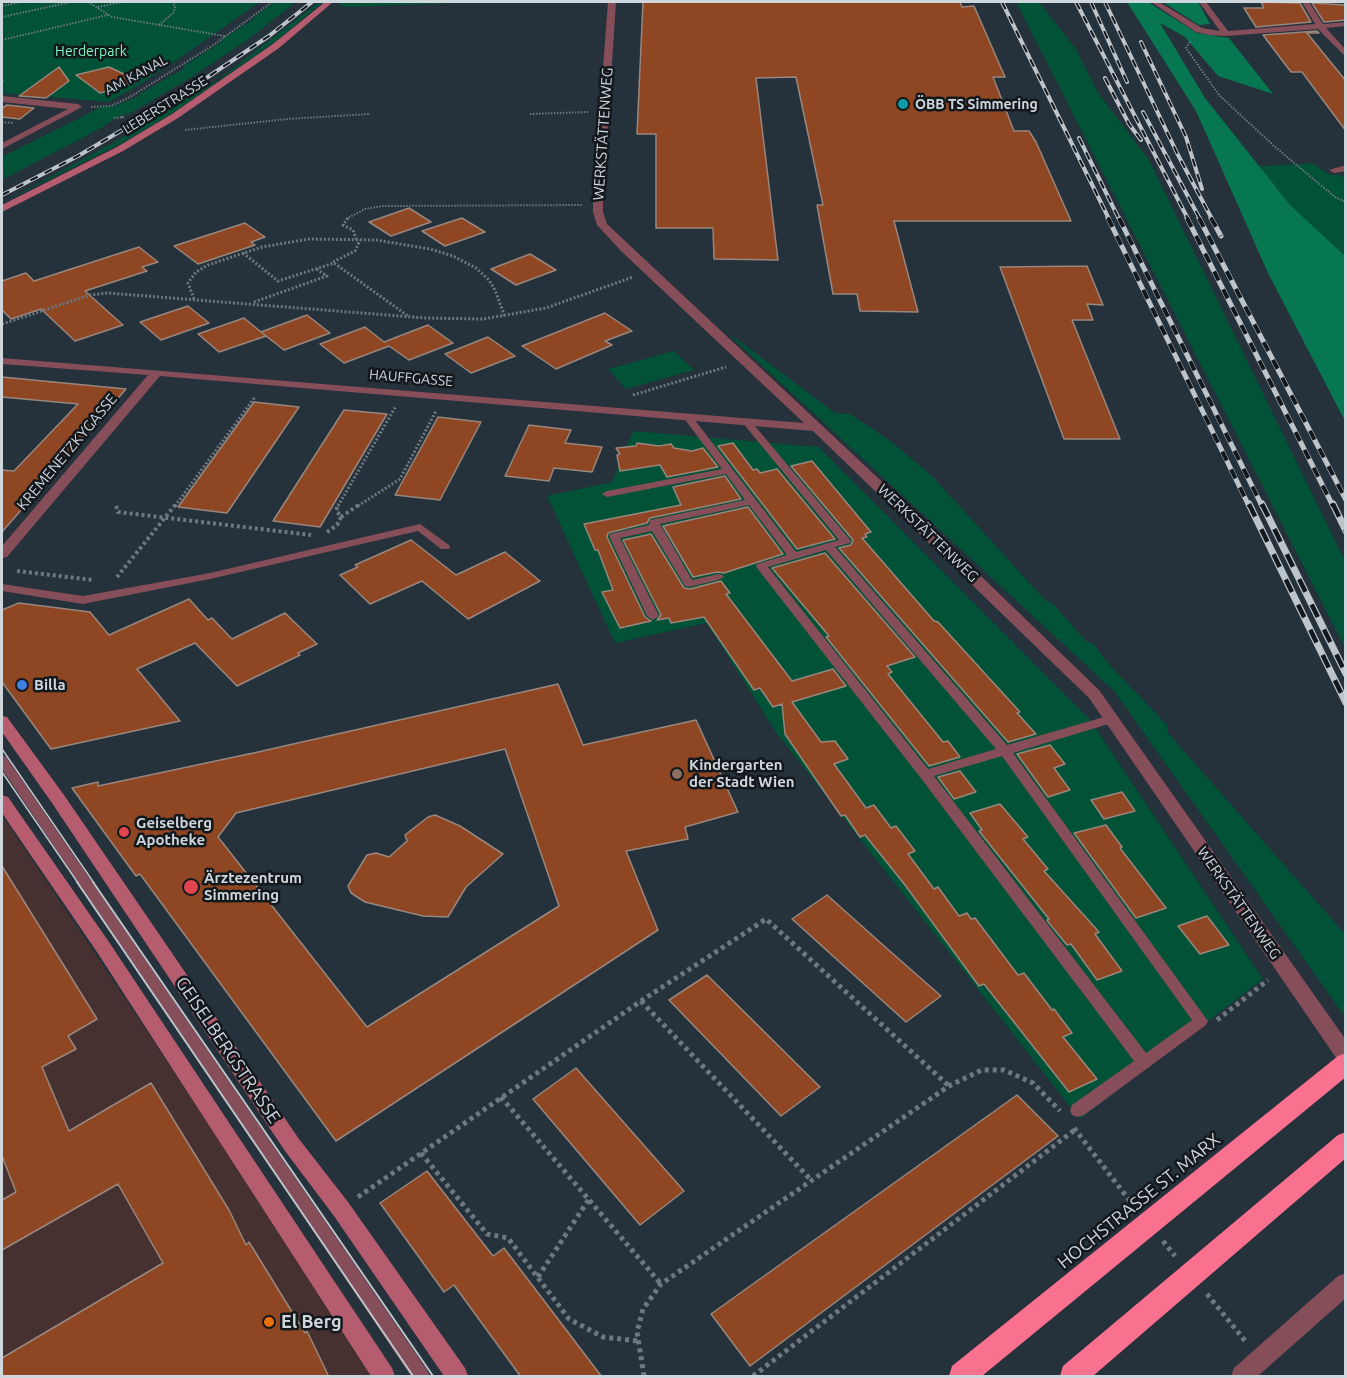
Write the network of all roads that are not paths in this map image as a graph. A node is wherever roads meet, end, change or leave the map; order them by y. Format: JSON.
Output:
{"nodes":[{"id":1,"x":329,"y":2,"type":"edge"},
{"id":2,"x":612,"y":2,"type":"edge"},
{"id":3,"x":1155,"y":2,"type":"edge"},
{"id":4,"x":1203,"y":2,"type":"edge"},
{"id":5,"x":1306,"y":2,"type":"edge"},
{"id":6,"x":1346,"y":24,"type":"edge"},
{"id":7,"x":1320,"y":27,"type":"junction"},
{"id":8,"x":1226,"y":34,"type":"junction"},
{"id":9,"x":1346,"y":55,"type":"edge"},
{"id":10,"x":2,"y":99,"type":"edge"},
{"id":11,"x":2,"y":146,"type":"edge"},
{"id":12,"x":1346,"y":168,"type":"edge"},
{"id":13,"x":1334,"y":170,"type":"dead end"},
{"id":14,"x":2,"y":209,"type":"edge"},
{"id":15,"x":2,"y":361,"type":"edge"},
{"id":16,"x":157,"y":372,"type":"junction"},
{"id":17,"x":688,"y":417,"type":"junction"},
{"id":18,"x":747,"y":422,"type":"junction"},
{"id":19,"x":818,"y":428,"type":"junction"},
{"id":20,"x":728,"y":471,"type":"junction"},
{"id":21,"x":607,"y":494,"type":"dead end"},
{"id":22,"x":751,"y":502,"type":"junction"},
{"id":23,"x":656,"y":527,"type":"junction"},
{"id":24,"x":828,"y":546,"type":"junction"},
{"id":25,"x":445,"y":547,"type":"dead end"},
{"id":26,"x":2,"y":554,"type":"edge"},
{"id":27,"x":793,"y":556,"type":"junction"},
{"id":28,"x":718,"y":577,"type":"dead end"},
{"id":29,"x":2,"y":588,"type":"edge"},
{"id":30,"x":653,"y":616,"type":"dead end"},
{"id":31,"x":1112,"y":719,"type":"junction"},
{"id":32,"x":2,"y":720,"type":"edge"},
{"id":33,"x":1004,"y":750,"type":"junction"},
{"id":34,"x":2,"y":760,"type":"edge"},
{"id":35,"x":925,"y":774,"type":"junction"},
{"id":36,"x":2,"y":801,"type":"edge"},
{"id":37,"x":1346,"y":1056,"type":"edge"},
{"id":38,"x":1144,"y":1062,"type":"junction"},
{"id":39,"x":1346,"y":1063,"type":"edge"},
{"id":40,"x":1078,"y":1110,"type":"dead end"},
{"id":41,"x":1346,"y":1143,"type":"edge"},
{"id":42,"x":1346,"y":1283,"type":"edge"},
{"id":43,"x":384,"y":1377,"type":"edge"},
{"id":44,"x":421,"y":1377,"type":"edge"},
{"id":45,"x":457,"y":1377,"type":"edge"},
{"id":46,"x":962,"y":1377,"type":"edge"},
{"id":47,"x":1073,"y":1377,"type":"edge"},
{"id":48,"x":1242,"y":1377,"type":"edge"}],
"edges":[{"from":1,"to":14,"type":"main road","name":"LEBERSTRASSE"},
{"from":2,"to":19,"type":"street","name":"WERKSTÄTTENWEG"},
{"from":3,"to":8,"type":"street"},
{"from":4,"to":8,"type":"street"},
{"from":5,"to":7,"type":"street"},
{"from":6,"to":7,"type":"street"},
{"from":7,"to":8,"type":"street"},
{"from":7,"to":9,"type":"street"},
{"from":10,"to":11,"type":"street"},
{"from":12,"to":13,"type":"street"},
{"from":15,"to":16,"type":"street","name":"HAUFFGASSE"},
{"from":16,"to":17,"type":"street","name":"HAUFFGASSE"},
{"from":16,"to":26,"type":"street","name":"KREMENETZKYGASSE"},
{"from":17,"to":18,"type":"street","name":"HAUFFGASSE"},
{"from":17,"to":20,"type":"lane"},
{"from":18,"to":19,"type":"street","name":"HAUFFGASSE"},
{"from":18,"to":24,"type":"lane"},
{"from":19,"to":31,"type":"street","name":"WERKSTÄTTENWEG"},
{"from":20,"to":21,"type":"lane"},
{"from":20,"to":22,"type":"lane"},
{"from":22,"to":23,"type":"lane"},
{"from":22,"to":27,"type":"lane"},
{"from":23,"to":28,"type":"lane"},
{"from":23,"to":30,"type":"lane"},
{"from":24,"to":27,"type":"lane"},
{"from":24,"to":33,"type":"lane"},
{"from":25,"to":29,"type":"lane"},
{"from":27,"to":35,"type":"lane"},
{"from":31,"to":33,"type":"lane"},
{"from":31,"to":37,"type":"street","name":"WERKSTÄTTENWEG"},
{"from":32,"to":45,"type":"main road","name":"GEISELBERGSTRASSE"},
{"from":33,"to":35,"type":"lane"},
{"from":33,"to":38,"type":"lane"},
{"from":34,"to":44,"type":"lane"},
{"from":35,"to":38,"type":"lane"},
{"from":36,"to":43,"type":"main road"},
{"from":38,"to":40,"type":"lane"},
{"from":39,"to":46,"type":"highway","name":"HOCHSTRASSE ST. MARX"},
{"from":41,"to":47,"type":"highway"},
{"from":42,"to":48,"type":"street"}]}
